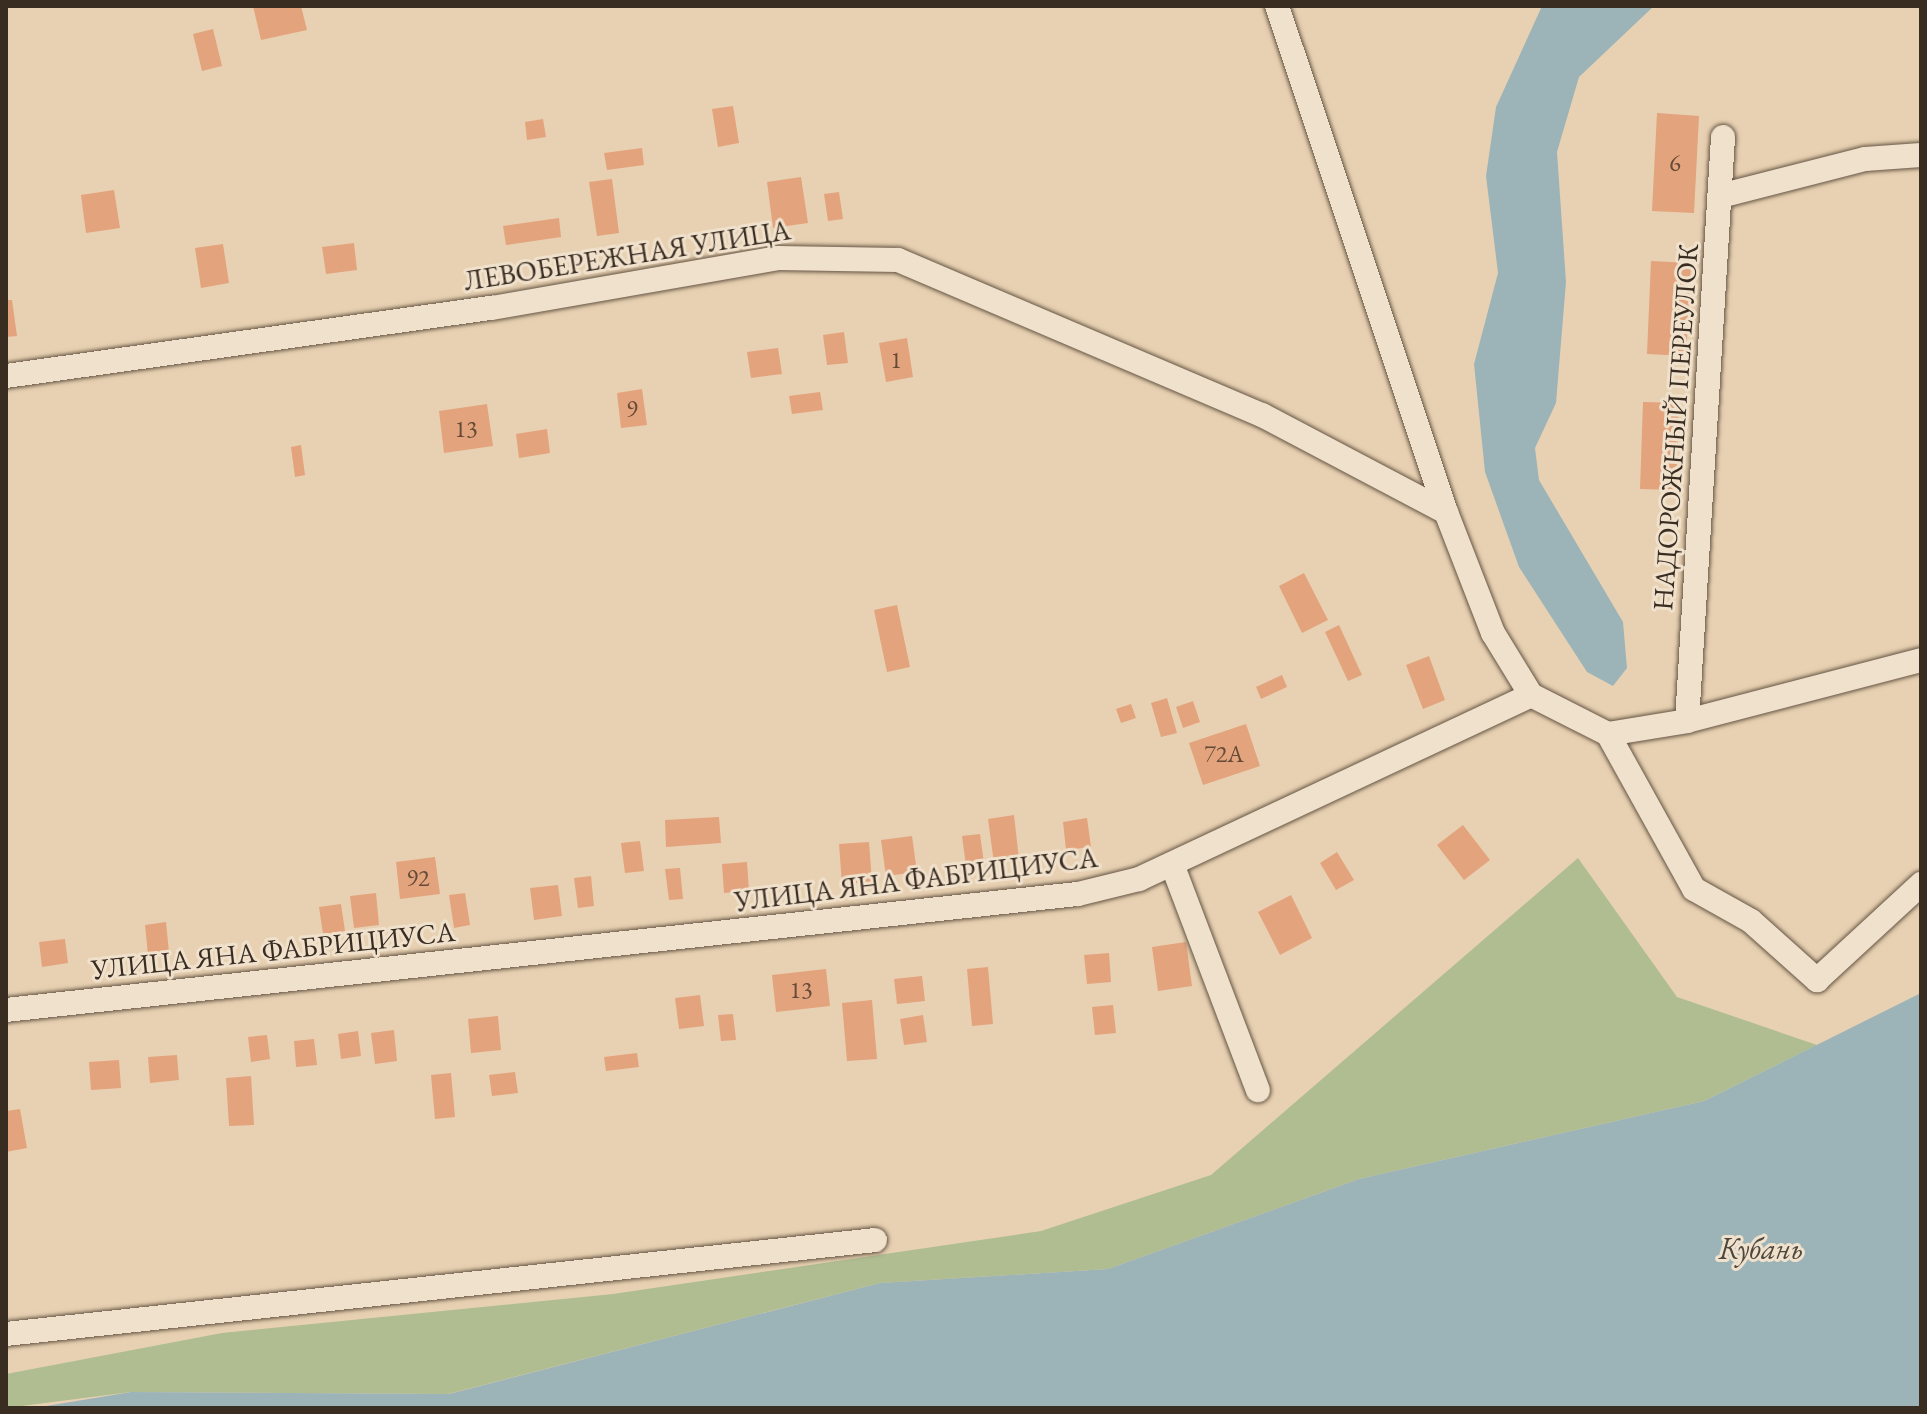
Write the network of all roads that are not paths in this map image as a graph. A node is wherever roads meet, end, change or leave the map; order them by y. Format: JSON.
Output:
{"nodes":[{"id":1,"x":1277,"y":6,"type":"edge"},
{"id":2,"x":1723,"y":137,"type":"dead end"},
{"id":3,"x":1921,"y":155,"type":"edge"},
{"id":4,"x":1720,"y":196,"type":"junction"},
{"id":5,"x":6,"y":376,"type":"edge"},
{"id":6,"x":1446,"y":512,"type":"junction"},
{"id":7,"x":1921,"y":660,"type":"edge"},
{"id":8,"x":1531,"y":695,"type":"junction"},
{"id":9,"x":1687,"y":721,"type":"junction"},
{"id":10,"x":1608,"y":734,"type":"junction"},
{"id":11,"x":1172,"y":864,"type":"junction"},
{"id":12,"x":1921,"y":884,"type":"edge"},
{"id":13,"x":6,"y":1010,"type":"edge"},
{"id":14,"x":1258,"y":1090,"type":"dead end"},
{"id":15,"x":875,"y":1240,"type":"dead end"},
{"id":16,"x":6,"y":1334,"type":"edge"}],
"edges":[{"from":1,"to":6,"type":"street"},
{"from":2,"to":4,"type":"street","name":"НАДОРОЖНЫЙ ПЕРЕУЛОК"},
{"from":3,"to":4,"type":"street"},
{"from":4,"to":9,"type":"street","name":"НАДОРОЖНЫЙ ПЕРЕУЛОК"},
{"from":5,"to":6,"type":"street","name":"ЛЕВОБЕРЕЖНАЯ УЛИЦА"},
{"from":6,"to":8,"type":"street"},
{"from":7,"to":9,"type":"street"},
{"from":8,"to":10,"type":"street"},
{"from":8,"to":11,"type":"street","name":"УЛИЦА ЯНА ФАБРИЦИУСА"},
{"from":9,"to":10,"type":"street"},
{"from":10,"to":12,"type":"street"},
{"from":11,"to":13,"type":"street","name":"УЛИЦА ЯНА ФАБРИЦИУСА"},
{"from":11,"to":14,"type":"street"},
{"from":15,"to":16,"type":"street"}]}
